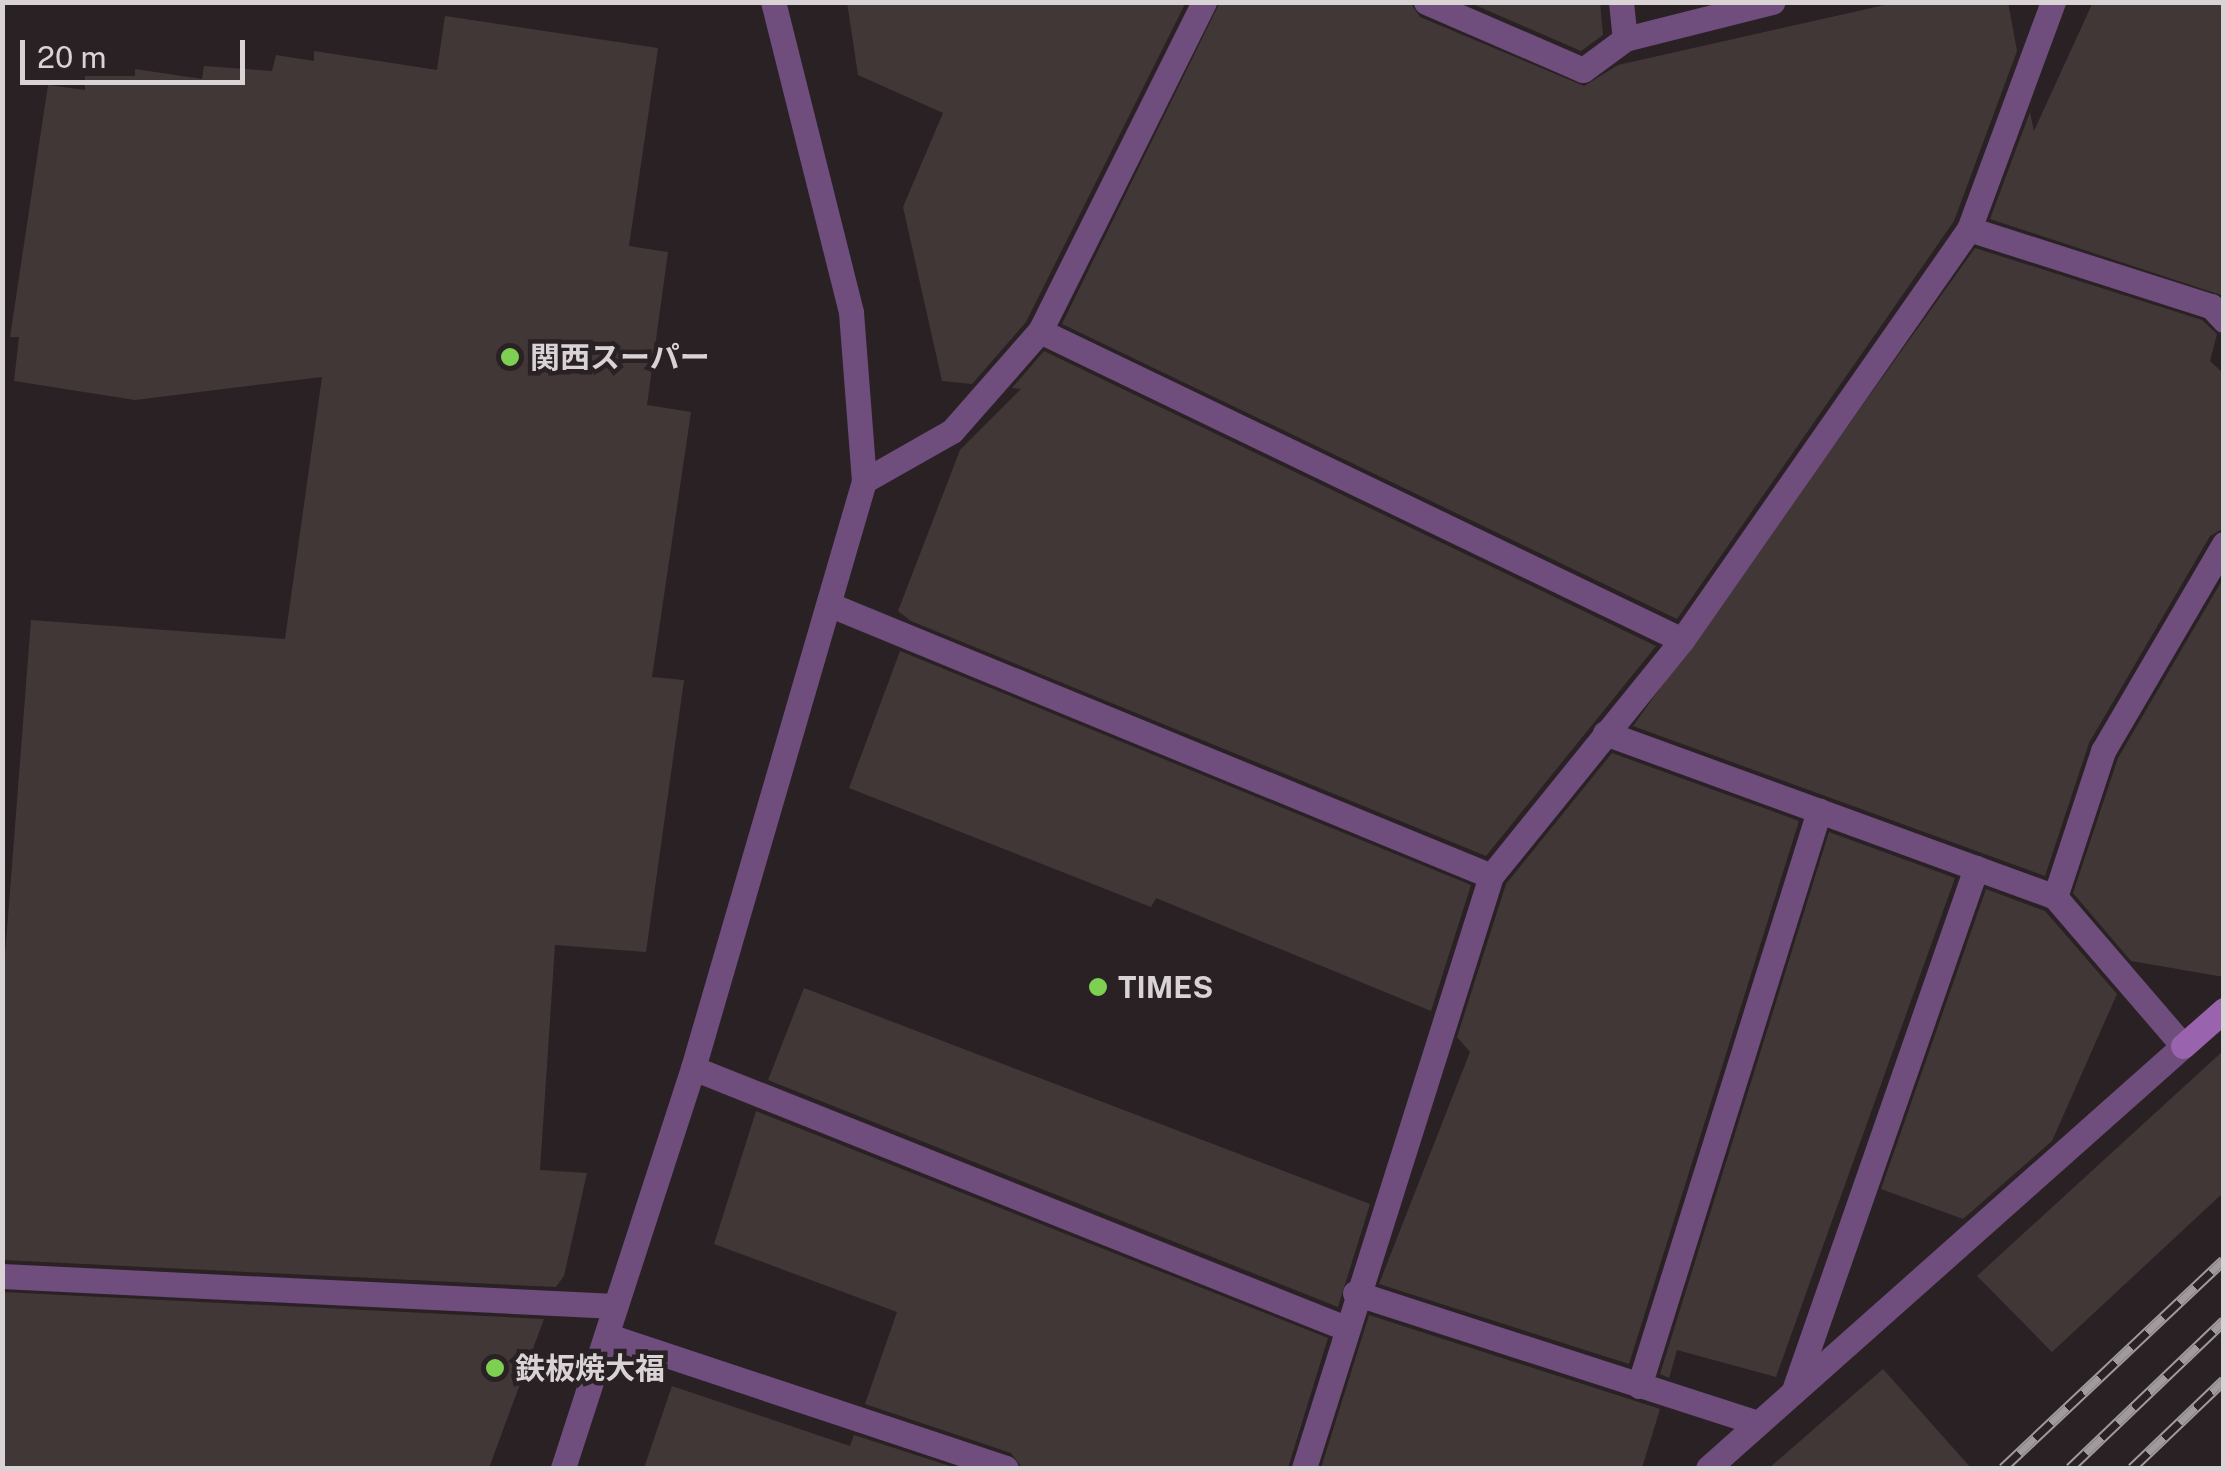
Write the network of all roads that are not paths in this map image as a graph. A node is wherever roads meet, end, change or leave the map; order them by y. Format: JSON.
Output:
{"nodes":[{"id":1,"x":773,"y":2,"type":"edge"},
{"id":2,"x":1204,"y":2,"type":"edge"},
{"id":3,"x":1426,"y":2,"type":"edge"},
{"id":4,"x":1620,"y":2,"type":"edge"},
{"id":5,"x":1772,"y":2,"type":"edge"},
{"id":6,"x":2053,"y":2,"type":"edge"},
{"id":7,"x":1625,"y":39,"type":"junction"},
{"id":8,"x":1969,"y":229,"type":"junction"},
{"id":9,"x":2224,"y":320,"type":"edge"},
{"id":10,"x":1040,"y":331,"type":"junction"},
{"id":11,"x":864,"y":481,"type":"junction"},
{"id":12,"x":2224,"y":544,"type":"edge"},
{"id":13,"x":832,"y":606,"type":"junction"},
{"id":14,"x":1682,"y":640,"type":"junction"},
{"id":15,"x":1604,"y":733,"type":"junction"},
{"id":16,"x":1819,"y":811,"type":"junction"},
{"id":17,"x":1976,"y":868,"type":"junction"},
{"id":18,"x":1491,"y":876,"type":"junction"},
{"id":19,"x":2055,"y":897,"type":"junction"},
{"id":20,"x":2224,"y":1010,"type":"edge"},
{"id":21,"x":2183,"y":1046,"type":"junction"},
{"id":22,"x":693,"y":1068,"type":"junction"},
{"id":23,"x":2,"y":1276,"type":"edge"},
{"id":24,"x":1355,"y":1293,"type":"junction"},
{"id":25,"x":615,"y":1306,"type":"junction"},
{"id":26,"x":1343,"y":1327,"type":"junction"},
{"id":27,"x":609,"y":1336,"type":"junction"},
{"id":28,"x":1639,"y":1386,"type":"junction"},
{"id":29,"x":1794,"y":1390,"type":"junction"},
{"id":30,"x":1757,"y":1423,"type":"junction"},
{"id":31,"x":564,"y":1468,"type":"edge"},
{"id":32,"x":1006,"y":1468,"type":"edge"},
{"id":33,"x":1304,"y":1468,"type":"edge"},
{"id":34,"x":1708,"y":1468,"type":"edge"}],
"edges":[{"from":1,"to":11,"type":"street"},
{"from":2,"to":10,"type":"street"},
{"from":3,"to":7,"type":"street"},
{"from":4,"to":7,"type":"street"},
{"from":5,"to":7,"type":"street"},
{"from":6,"to":8,"type":"street"},
{"from":8,"to":9,"type":"street"},
{"from":8,"to":14,"type":"street"},
{"from":10,"to":11,"type":"street"},
{"from":10,"to":14,"type":"street"},
{"from":11,"to":13,"type":"street"},
{"from":12,"to":19,"type":"street"},
{"from":13,"to":18,"type":"street"},
{"from":13,"to":22,"type":"street"},
{"from":14,"to":15,"type":"street"},
{"from":15,"to":16,"type":"street"},
{"from":15,"to":18,"type":"street"},
{"from":16,"to":17,"type":"street"},
{"from":16,"to":28,"type":"street"},
{"from":17,"to":19,"type":"street"},
{"from":17,"to":29,"type":"street"},
{"from":18,"to":24,"type":"street"},
{"from":19,"to":21,"type":"street"},
{"from":20,"to":21,"type":"street"},
{"from":21,"to":29,"type":"street"},
{"from":22,"to":25,"type":"street"},
{"from":22,"to":26,"type":"street"},
{"from":23,"to":25,"type":"street"},
{"from":24,"to":26,"type":"street"},
{"from":24,"to":28,"type":"street"},
{"from":25,"to":27,"type":"street"},
{"from":26,"to":33,"type":"street"},
{"from":27,"to":31,"type":"street"},
{"from":27,"to":32,"type":"street"},
{"from":28,"to":30,"type":"street"},
{"from":29,"to":30,"type":"street"},
{"from":30,"to":34,"type":"street"}]}
